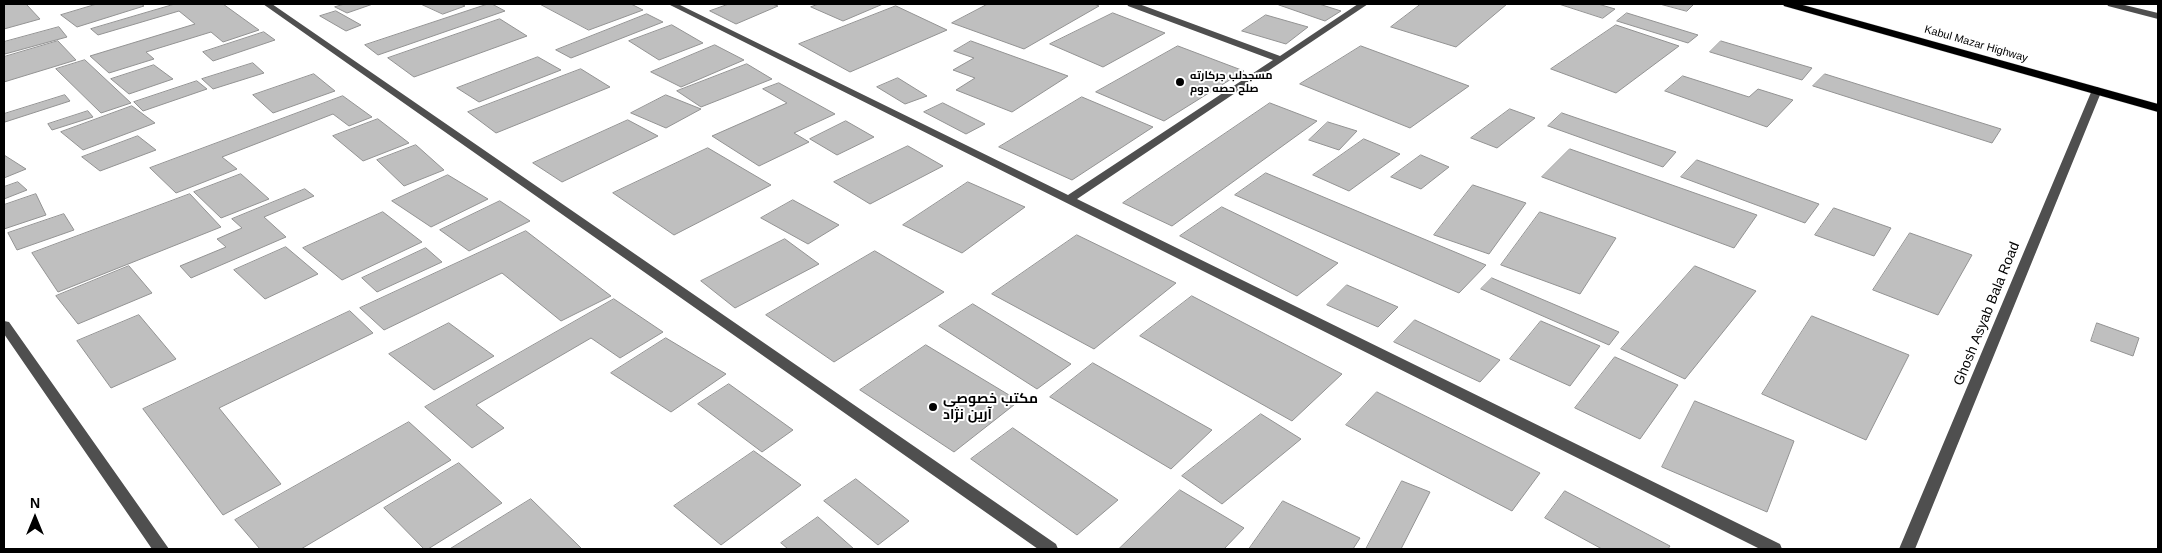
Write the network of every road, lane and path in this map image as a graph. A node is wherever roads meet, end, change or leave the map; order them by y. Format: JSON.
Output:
{"nodes":[{"id":1,"x":268,"y":4,"type":"edge"},
{"id":2,"x":672,"y":4,"type":"edge"},
{"id":3,"x":1132,"y":4,"type":"edge"},
{"id":4,"x":1364,"y":4,"type":"edge"},
{"id":5,"x":1788,"y":4,"type":"edge"},
{"id":6,"x":2111,"y":4,"type":"edge"},
{"id":7,"x":2158,"y":16,"type":"edge"},
{"id":8,"x":1280,"y":59,"type":"junction"},
{"id":9,"x":2097,"y":90,"type":"junction"},
{"id":10,"x":2158,"y":108,"type":"edge"},
{"id":11,"x":1068,"y":200,"type":"junction"},
{"id":12,"x":4,"y":325,"type":"edge"},
{"id":13,"x":161,"y":549,"type":"edge"},
{"id":14,"x":1050,"y":549,"type":"edge"},
{"id":15,"x":1774,"y":549,"type":"edge"},
{"id":16,"x":1907,"y":549,"type":"edge"}],
"edges":[{"from":1,"to":14,"type":"street"},
{"from":2,"to":11,"type":"street"},
{"from":3,"to":8,"type":"street"},
{"from":4,"to":8,"type":"street"},
{"from":5,"to":9,"type":"highway","name":"Kabul Mazar Highway"},
{"from":6,"to":7,"type":"street"},
{"from":8,"to":11,"type":"street"},
{"from":9,"to":10,"type":"highway","name":"Kabul Mazar Highway"},
{"from":9,"to":16,"type":"street","name":"Ghosh Asyab Bala Road"},
{"from":11,"to":15,"type":"street"},
{"from":12,"to":13,"type":"street"}]}
